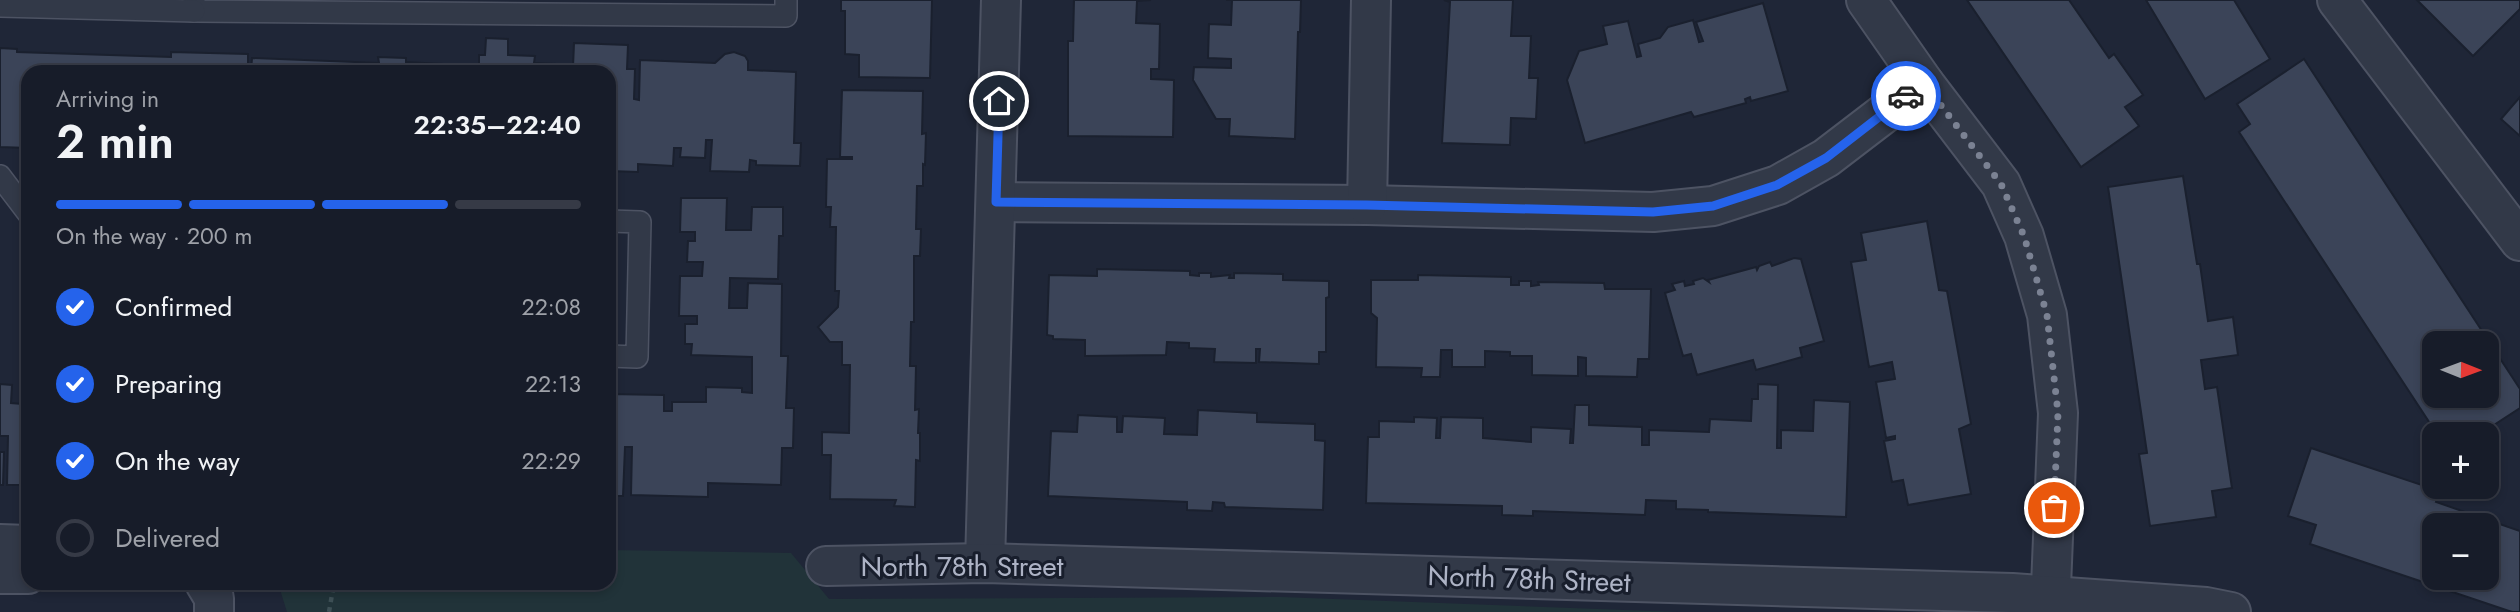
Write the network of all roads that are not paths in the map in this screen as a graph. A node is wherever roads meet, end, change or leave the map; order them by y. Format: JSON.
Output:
{"nodes":[{"id":1,"x":786,"y":0,"type":"edge"},
{"id":2,"x":1001,"y":0,"type":"edge"},
{"id":3,"x":1371,"y":0,"type":"edge"},
{"id":4,"x":1866,"y":0,"type":"edge"},
{"id":5,"x":2337,"y":0,"type":"edge"},
{"id":6,"x":194,"y":5,"type":"edge"},
{"id":7,"x":0,"y":6,"type":"edge"},
{"id":8,"x":452,"y":6,"type":"edge"},
{"id":9,"x":1924,"y":83,"type":"junction"},
{"id":10,"x":0,"y":176,"type":"edge"},
{"id":11,"x":996,"y":202,"type":"junction"},
{"id":12,"x":21,"y":204,"type":"edge"},
{"id":13,"x":1367,"y":205,"type":"junction"},
{"id":14,"x":616,"y":221,"type":"edge"},
{"id":15,"x":2520,"y":241,"type":"edge"},
{"id":16,"x":616,"y":356,"type":"edge"},
{"id":17,"x":0,"y":544,"type":"edge"},
{"id":18,"x":21,"y":545,"type":"edge"},
{"id":19,"x":985,"y":564,"type":"junction"},
{"id":20,"x":826,"y":566,"type":"dead end"},
{"id":21,"x":0,"y":574,"type":"edge"},
{"id":22,"x":21,"y":574,"type":"edge"},
{"id":23,"x":209,"y":590,"type":"edge"},
{"id":24,"x":2050,"y":604,"type":"edge"},
{"id":25,"x":214,"y":612,"type":"edge"},
{"id":26,"x":2231,"y":612,"type":"edge"}],
"edges":[{"from":1,"to":8,"type":"lane"},
{"from":2,"to":11,"type":"street"},
{"from":3,"to":13,"type":"street"},
{"from":4,"to":9,"type":"street"},
{"from":5,"to":15,"type":"street"},
{"from":6,"to":7,"type":"lane"},
{"from":6,"to":8,"type":"lane"},
{"from":9,"to":13,"type":"street"},
{"from":9,"to":24,"type":"street"},
{"from":10,"to":12,"type":"lane"},
{"from":11,"to":13,"type":"street"},
{"from":11,"to":19,"type":"street"},
{"from":14,"to":16,"type":"lane"},
{"from":17,"to":18,"type":"street"},
{"from":19,"to":20,"type":"street","name":"North 78th Street"},
{"from":19,"to":24,"type":"street","name":"North 78th Street"},
{"from":21,"to":22,"type":"street"},
{"from":23,"to":25,"type":"street"},
{"from":24,"to":26,"type":"street","name":"North 78th Street"}]}
